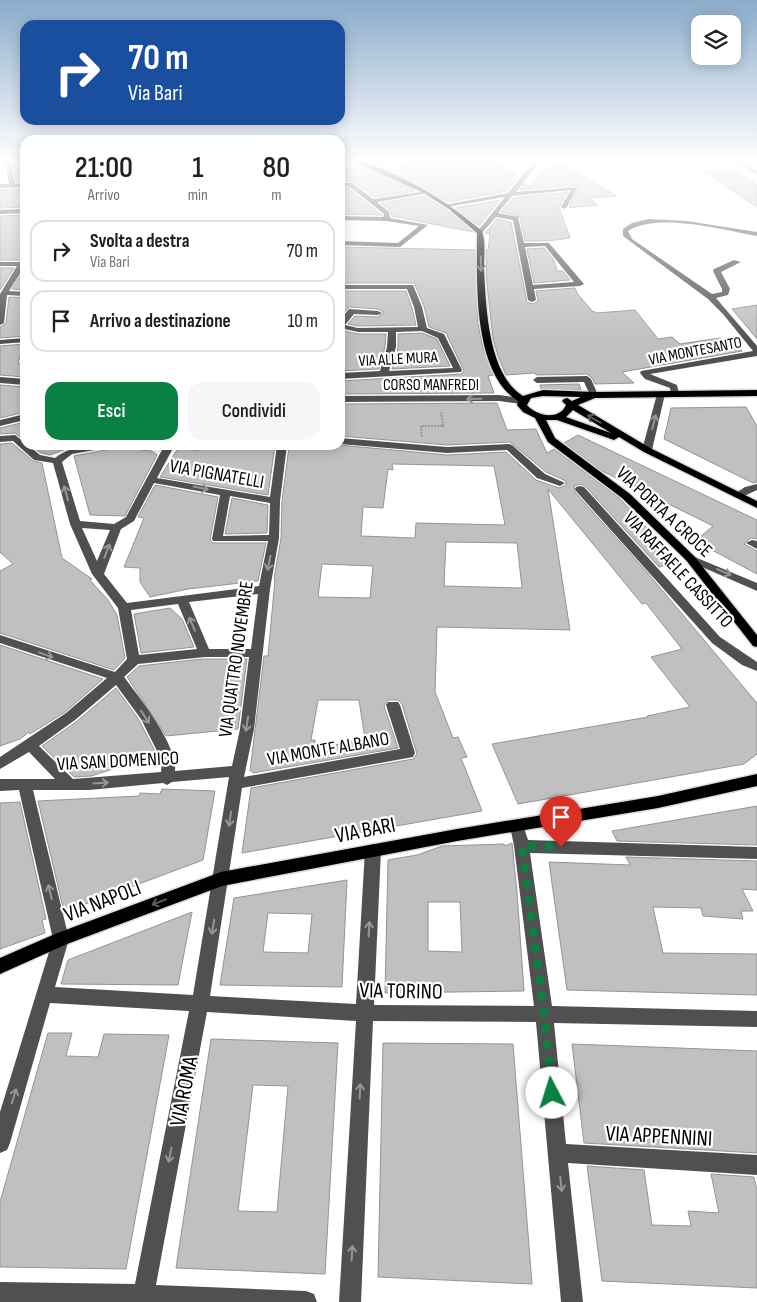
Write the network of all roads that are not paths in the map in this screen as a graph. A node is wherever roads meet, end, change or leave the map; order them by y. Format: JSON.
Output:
{"nodes":[{"id":1,"x":391,"y":220,"type":"edge"},
{"id":2,"x":465,"y":220,"type":"edge"},
{"id":3,"x":492,"y":220,"type":"edge"},
{"id":4,"x":516,"y":220,"type":"edge"},
{"id":5,"x":480,"y":232,"type":"junction"},
{"id":6,"x":757,"y":234,"type":"edge"},
{"id":7,"x":345,"y":243,"type":"edge"},
{"id":8,"x":521,"y":245,"type":"junction"},
{"id":9,"x":737,"y":262,"type":"dead end"},
{"id":10,"x":0,"y":264,"type":"edge"},
{"id":11,"x":20,"y":264,"type":"edge"},
{"id":12,"x":20,"y":266,"type":"edge"},
{"id":13,"x":345,"y":287,"type":"edge"},
{"id":14,"x":529,"y":287,"type":"junction"},
{"id":15,"x":5,"y":293,"type":"junction"},
{"id":16,"x":20,"y":294,"type":"edge"},
{"id":17,"x":711,"y":297,"type":"junction"},
{"id":18,"x":532,"y":300,"type":"dead end"},
{"id":19,"x":378,"y":312,"type":"dead end"},
{"id":20,"x":345,"y":320,"type":"edge"},
{"id":21,"x":0,"y":323,"type":"edge"},
{"id":22,"x":345,"y":327,"type":"edge"},
{"id":23,"x":423,"y":329,"type":"junction"},
{"id":24,"x":392,"y":330,"type":"junction"},
{"id":25,"x":20,"y":340,"type":"edge"},
{"id":26,"x":0,"y":342,"type":"edge"},
{"id":27,"x":757,"y":352,"type":"edge"},
{"id":28,"x":384,"y":374,"type":"junction"},
{"id":29,"x":345,"y":376,"type":"edge"},
{"id":30,"x":0,"y":380,"type":"edge"},
{"id":31,"x":538,"y":380,"type":"dead end"},
{"id":32,"x":20,"y":382,"type":"edge"},
{"id":33,"x":757,"y":393,"type":"edge"},
{"id":34,"x":552,"y":394,"type":"junction"},
{"id":35,"x":661,"y":394,"type":"junction"},
{"id":36,"x":675,"y":394,"type":"junction"},
{"id":37,"x":594,"y":395,"type":"junction"},
{"id":38,"x":345,"y":400,"type":"edge"},
{"id":39,"x":523,"y":401,"type":"junction"},
{"id":40,"x":571,"y":406,"type":"junction"},
{"id":41,"x":539,"y":416,"type":"junction"},
{"id":42,"x":558,"y":417,"type":"junction"},
{"id":43,"x":20,"y":418,"type":"edge"},
{"id":44,"x":0,"y":423,"type":"edge"},
{"id":45,"x":0,"y":439,"type":"edge"},
{"id":46,"x":345,"y":441,"type":"edge"},
{"id":47,"x":20,"y":443,"type":"edge"},
{"id":48,"x":28,"y":450,"type":"edge"},
{"id":49,"x":79,"y":450,"type":"edge"},
{"id":50,"x":167,"y":450,"type":"edge"},
{"id":51,"x":281,"y":450,"type":"edge"},
{"id":52,"x":647,"y":450,"type":"junction"},
{"id":53,"x":57,"y":461,"type":"junction"},
{"id":54,"x":153,"y":480,"type":"junction"},
{"id":55,"x":560,"y":482,"type":"dead end"},
{"id":56,"x":757,"y":487,"type":"edge"},
{"id":57,"x":580,"y":489,"type":"dead end"},
{"id":58,"x":226,"y":493,"type":"junction"},
{"id":59,"x":738,"y":495,"type":"junction"},
{"id":60,"x":275,"y":501,"type":"junction"},
{"id":61,"x":757,"y":505,"type":"edge"},
{"id":62,"x":75,"y":524,"type":"junction"},
{"id":63,"x":116,"y":527,"type":"junction"},
{"id":64,"x":274,"y":538,"type":"junction"},
{"id":65,"x":690,"y":558,"type":"junction"},
{"id":66,"x":98,"y":574,"type":"junction"},
{"id":67,"x":757,"y":587,"type":"edge"},
{"id":68,"x":264,"y":589,"type":"junction"},
{"id":69,"x":182,"y":600,"type":"junction"},
{"id":70,"x":124,"y":607,"type":"junction"},
{"id":71,"x":0,"y":638,"type":"edge"},
{"id":72,"x":757,"y":643,"type":"edge"},
{"id":73,"x":205,"y":653,"type":"junction"},
{"id":74,"x":257,"y":654,"type":"junction"},
{"id":75,"x":134,"y":660,"type":"junction"},
{"id":76,"x":757,"y":667,"type":"edge"},
{"id":77,"x":117,"y":677,"type":"junction"},
{"id":78,"x":393,"y":705,"type":"dead end"},
{"id":79,"x":30,"y":745,"type":"junction"},
{"id":80,"x":0,"y":764,"type":"edge"},
{"id":81,"x":236,"y":777,"type":"junction"},
{"id":82,"x":167,"y":779,"type":"junction"},
{"id":83,"x":757,"y":780,"type":"edge"},
{"id":84,"x":69,"y":784,"type":"junction"},
{"id":85,"x":0,"y":785,"type":"edge"},
{"id":86,"x":25,"y":785,"type":"junction"},
{"id":87,"x":517,"y":826,"type":"junction"},
{"id":88,"x":522,"y":846,"type":"junction"},
{"id":89,"x":373,"y":850,"type":"junction"},
{"id":90,"x":757,"y":853,"type":"edge"},
{"id":91,"x":221,"y":879,"type":"junction"},
{"id":92,"x":61,"y":940,"type":"junction"},
{"id":93,"x":0,"y":966,"type":"edge"},
{"id":94,"x":45,"y":995,"type":"junction"},
{"id":95,"x":200,"y":1002,"type":"junction"},
{"id":96,"x":364,"y":1012,"type":"junction"},
{"id":97,"x":544,"y":1014,"type":"junction"},
{"id":98,"x":757,"y":1019,"type":"edge"},
{"id":99,"x":0,"y":1143,"type":"edge"},
{"id":100,"x":558,"y":1153,"type":"junction"},
{"id":101,"x":757,"y":1165,"type":"edge"},
{"id":102,"x":0,"y":1293,"type":"edge"},
{"id":103,"x":143,"y":1298,"type":"edge"},
{"id":104,"x":306,"y":1302,"type":"edge"},
{"id":105,"x":350,"y":1302,"type":"edge"},
{"id":106,"x":572,"y":1302,"type":"edge"}],
"edges":[{"from":1,"to":7,"type":"street"},
{"from":2,"to":5,"type":"main road"},
{"from":3,"to":5,"type":"street"},
{"from":4,"to":8,"type":"street"},
{"from":5,"to":39,"type":"main road","one_way":true},
{"from":6,"to":17,"type":"street"},
{"from":8,"to":14,"type":"street"},
{"from":8,"to":14,"type":"street"},
{"from":9,"to":17,"type":"street"},
{"from":10,"to":11,"type":"street"},
{"from":12,"to":15,"type":"street"},
{"from":13,"to":23,"type":"street"},
{"from":14,"to":18,"type":"street"},
{"from":15,"to":16,"type":"street"},
{"from":15,"to":21,"type":"street"},
{"from":17,"to":27,"type":"street"},
{"from":19,"to":20,"type":"street"},
{"from":22,"to":24,"type":"street"},
{"from":23,"to":24,"type":"street"},
{"from":23,"to":28,"type":"street","name":"VIA ALLE MURA"},
{"from":24,"to":28,"type":"street"},
{"from":25,"to":26,"type":"street"},
{"from":27,"to":36,"type":"street","name":"VIA MONTESANTO"},
{"from":28,"to":29,"type":"street","name":"VIA ALLE MURA"},
{"from":30,"to":32,"type":"street"},
{"from":31,"to":37,"type":"street"},
{"from":33,"to":36,"type":"main road"},
{"from":34,"to":37,"type":"main road"},
{"from":34,"to":39,"type":"main road"},
{"from":34,"to":40,"type":"main road"},
{"from":35,"to":36,"type":"main road"},
{"from":35,"to":37,"type":"main road"},
{"from":52,"to":35,"type":"street","one_way":true},
{"from":37,"to":40,"type":"main road"},
{"from":39,"to":38,"type":"street","name":"CORSO MANFREDI","one_way":true},
{"from":39,"to":41,"type":"main road"},
{"from":40,"to":42,"type":"main road"},
{"from":52,"to":40,"type":"main road","one_way":true},
{"from":41,"to":42,"type":"main road"},
{"from":41,"to":65,"type":"main road","name":"VIA PORTA A CROCE"},
{"from":42,"to":52,"type":"main road"},
{"from":43,"to":44,"type":"street"},
{"from":45,"to":47,"type":"street"},
{"from":46,"to":55,"type":"street"},
{"from":48,"to":53,"type":"street"},
{"from":49,"to":53,"type":"street"},
{"from":50,"to":54,"type":"street"},
{"from":51,"to":60,"type":"street","name":"VIA QUATTRO NOVEMBRE"},
{"from":52,"to":59,"type":"main road"},
{"from":62,"to":53,"type":"street","one_way":true},
{"from":54,"to":58,"type":"street","name":"VIA PIGNATELLI","one_way":true},
{"from":54,"to":63,"type":"street"},
{"from":56,"to":59,"type":"street"},
{"from":57,"to":76,"type":"street","name":"VIA RAFFAELE CASSITTO"},
{"from":58,"to":60,"type":"street","name":"VIA PIGNATELLI"},
{"from":58,"to":64,"type":"street"},
{"from":59,"to":61,"type":"main road"},
{"from":60,"to":64,"type":"street","name":"VIA QUATTRO NOVEMBRE"},
{"from":62,"to":63,"type":"street"},
{"from":62,"to":66,"type":"street"},
{"from":66,"to":63,"type":"street","one_way":true},
{"from":64,"to":68,"type":"street","name":"VIA QUATTRO NOVEMBRE","one_way":true},
{"from":65,"to":67,"type":"street","one_way":true},
{"from":65,"to":72,"type":"main road","name":"VIA PORTA A CROCE"},
{"from":66,"to":70,"type":"street"},
{"from":68,"to":69,"type":"street"},
{"from":68,"to":74,"type":"street","name":"VIA QUATTRO NOVEMBRE"},
{"from":69,"to":70,"type":"street"},
{"from":73,"to":69,"type":"street","one_way":true},
{"from":70,"to":75,"type":"street"},
{"from":71,"to":77,"type":"street","one_way":true},
{"from":73,"to":74,"type":"street"},
{"from":73,"to":75,"type":"street"},
{"from":74,"to":81,"type":"street","name":"VIA QUATTRO NOVEMBRE","one_way":true},
{"from":75,"to":77,"type":"street"},
{"from":77,"to":79,"type":"street"},
{"from":77,"to":82,"type":"street","one_way":true},
{"from":78,"to":81,"type":"street","name":"VIA MONTE ALBANO"},
{"from":79,"to":80,"type":"street"},
{"from":79,"to":84,"type":"street"},
{"from":81,"to":82,"type":"street","name":"VIA SAN DOMENICO"},
{"from":81,"to":91,"type":"street","name":"VIA QUATTRO NOVEMBRE","one_way":true},
{"from":84,"to":82,"type":"street","name":"VIA SAN DOMENICO","one_way":true},
{"from":83,"to":87,"type":"main road"},
{"from":84,"to":86,"type":"street","name":"VIA SAN DOMENICO"},
{"from":85,"to":86,"type":"street","name":"VIA SAN DOMENICO"},
{"from":92,"to":86,"type":"street","one_way":true},
{"from":87,"to":88,"type":"street"},
{"from":87,"to":89,"type":"main road","name":"VIA BARI"},
{"from":88,"to":90,"type":"street"},
{"from":88,"to":97,"type":"street"},
{"from":89,"to":91,"type":"main road","name":"VIA BARI"},
{"from":96,"to":89,"type":"street","one_way":true},
{"from":91,"to":92,"type":"main road","name":"VIA NAPOLI","one_way":true},
{"from":91,"to":95,"type":"street","name":"VIA ROMA","one_way":true},
{"from":92,"to":93,"type":"main road","name":"VIA NAPOLI"},
{"from":92,"to":94,"type":"street"},
{"from":94,"to":95,"type":"street","name":"VIA TORINO"},
{"from":99,"to":94,"type":"street","one_way":true},
{"from":95,"to":96,"type":"street","name":"VIA TORINO"},
{"from":95,"to":103,"type":"street","name":"VIA ROMA","one_way":true},
{"from":96,"to":97,"type":"street","name":"VIA TORINO"},
{"from":105,"to":96,"type":"street","one_way":true},
{"from":97,"to":98,"type":"street","name":"VIA TORINO"},
{"from":97,"to":100,"type":"street"},
{"from":100,"to":101,"type":"street","name":"VIA APPENNINI"},
{"from":100,"to":106,"type":"street","one_way":true},
{"from":102,"to":103,"type":"street"},
{"from":103,"to":104,"type":"street"}]}
